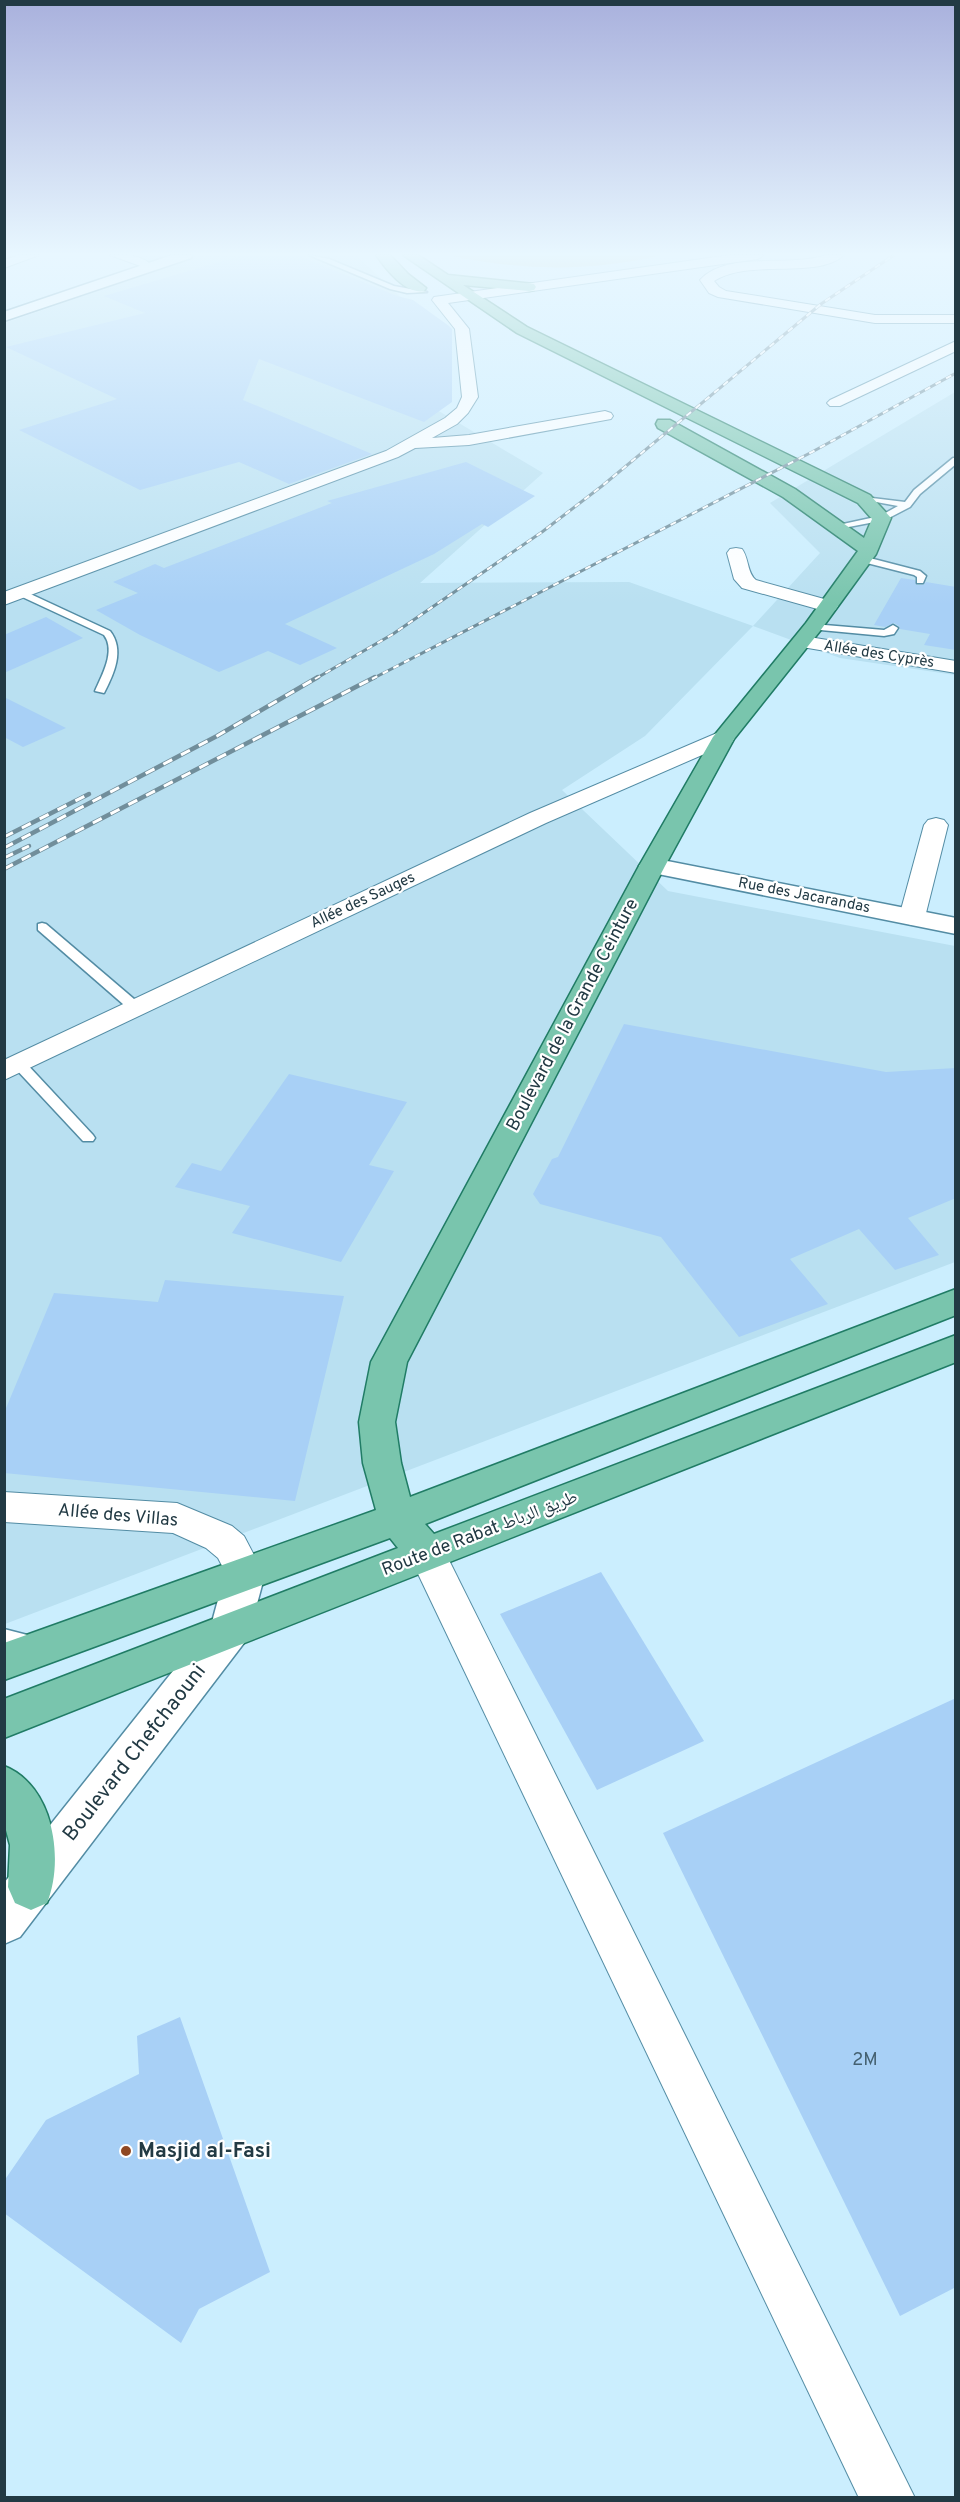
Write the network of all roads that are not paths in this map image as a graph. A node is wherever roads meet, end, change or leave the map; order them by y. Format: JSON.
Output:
{"nodes":[{"id":1,"x":467,"y":372,"type":"edge"},
{"id":2,"x":607,"y":372,"type":"edge"},
{"id":3,"x":900,"y":372,"type":"edge"},
{"id":4,"x":835,"y":403,"type":"dead end"},
{"id":5,"x":605,"y":416,"type":"dead end"},
{"id":6,"x":654,"y":418,"type":"dead end"},
{"id":7,"x":413,"y":444,"type":"junction"},
{"id":8,"x":956,"y":460,"type":"edge"},
{"id":9,"x":864,"y":499,"type":"junction"},
{"id":10,"x":907,"y":505,"type":"junction"},
{"id":11,"x":882,"y":518,"type":"junction"},
{"id":12,"x":833,"y":526,"type":"junction"},
{"id":13,"x":736,"y":553,"type":"dead end"},
{"id":14,"x":865,"y":554,"type":"junction"},
{"id":15,"x":920,"y":581,"type":"dead end"},
{"id":16,"x":13,"y":596,"type":"edge"},
{"id":17,"x":828,"y":606,"type":"junction"},
{"id":18,"x":893,"y":628,"type":"dead end"},
{"id":19,"x":808,"y":635,"type":"junction"},
{"id":20,"x":956,"y":667,"type":"edge"},
{"id":21,"x":100,"y":691,"type":"dead end"},
{"id":22,"x":724,"y":736,"type":"junction"},
{"id":23,"x":936,"y":825,"type":"dead end"},
{"id":24,"x":652,"y":866,"type":"junction"},
{"id":25,"x":912,"y":917,"type":"junction"},
{"id":26,"x":956,"y":926,"type":"edge"},
{"id":27,"x":42,"y":927,"type":"dead end"},
{"id":28,"x":136,"y":1008,"type":"junction"},
{"id":29,"x":12,"y":1068,"type":"edge"},
{"id":30,"x":88,"y":1138,"type":"dead end"},
{"id":31,"x":956,"y":1301,"type":"edge"},
{"id":32,"x":956,"y":1348,"type":"edge"},
{"id":33,"x":4,"y":1507,"type":"edge"},
{"id":34,"x":397,"y":1518,"type":"junction"},
{"id":35,"x":428,"y":1555,"type":"junction"},
{"id":36,"x":245,"y":1574,"type":"junction"},
{"id":37,"x":230,"y":1630,"type":"junction"},
{"id":38,"x":4,"y":1637,"type":"edge"},
{"id":39,"x":44,"y":1646,"type":"junction"},
{"id":40,"x":4,"y":1662,"type":"edge"},
{"id":41,"x":4,"y":1719,"type":"edge"},
{"id":42,"x":4,"y":1787,"type":"edge"},
{"id":43,"x":31,"y":1887,"type":"junction"},
{"id":44,"x":4,"y":1921,"type":"edge"},
{"id":45,"x":888,"y":2498,"type":"edge"}],
"edges":[{"from":1,"to":7,"type":"street"},
{"from":2,"to":9,"type":"main road"},
{"from":3,"to":4,"type":"street"},
{"from":5,"to":7,"type":"street"},
{"from":6,"to":12,"type":"main road"},
{"from":7,"to":16,"type":"street"},
{"from":8,"to":10,"type":"lane"},
{"from":9,"to":10,"type":"lane"},
{"from":9,"to":11,"type":"main road"},
{"from":10,"to":11,"type":"lane"},
{"from":11,"to":12,"type":"lane"},
{"from":11,"to":14,"type":"main road","name":"Boulevard de la Grande Ceinture"},
{"from":12,"to":14,"type":"main road"},
{"from":13,"to":17,"type":"street"},
{"from":14,"to":15,"type":"lane"},
{"from":14,"to":17,"type":"main road","name":"Boulevard de la Grande Ceinture"},
{"from":16,"to":21,"type":"lane"},
{"from":17,"to":19,"type":"main road","name":"Boulevard de la Grande Ceinture"},
{"from":18,"to":19,"type":"lane"},
{"from":19,"to":20,"type":"street","name":"Allée des Cyprès"},
{"from":19,"to":22,"type":"main road","name":"Boulevard de la Grande Ceinture"},
{"from":22,"to":24,"type":"main road","name":"Boulevard de la Grande Ceinture"},
{"from":22,"to":28,"type":"street","name":"Allée des Sauges"},
{"from":23,"to":25,"type":"street"},
{"from":24,"to":25,"type":"street","name":"Rue des Jacarandas"},
{"from":24,"to":34,"type":"main road","name":"Boulevard de la Grande Ceinture"},
{"from":25,"to":26,"type":"street","name":"Rue des Jacarandas"},
{"from":27,"to":28,"type":"lane"},
{"from":28,"to":29,"type":"street","name":"Allée des Sauges"},
{"from":29,"to":30,"type":"lane"},
{"from":31,"to":34,"type":"main road"},
{"from":32,"to":35,"type":"main road","name":"Route de Rabat طريق الرباط"},
{"from":33,"to":36,"type":"street","name":"Allée des Villas"},
{"from":34,"to":35,"type":"main road"},
{"from":34,"to":36,"type":"main road"},
{"from":35,"to":37,"type":"main road","name":"Route de Rabat طريق الرباط"},
{"from":35,"to":45,"type":"street"},
{"from":36,"to":37,"type":"street","name":"Boulevard Chefchaouni"},
{"from":36,"to":39,"type":"main road"},
{"from":37,"to":41,"type":"main road","name":"Route de Rabat طريق الرباط"},
{"from":37,"to":43,"type":"street","name":"Boulevard Chefchaouni"},
{"from":38,"to":39,"type":"lane"},
{"from":39,"to":40,"type":"main road"},
{"from":42,"to":43,"type":"main road"},
{"from":43,"to":44,"type":"street","name":"Boulevard Chefchaouni"}]}
